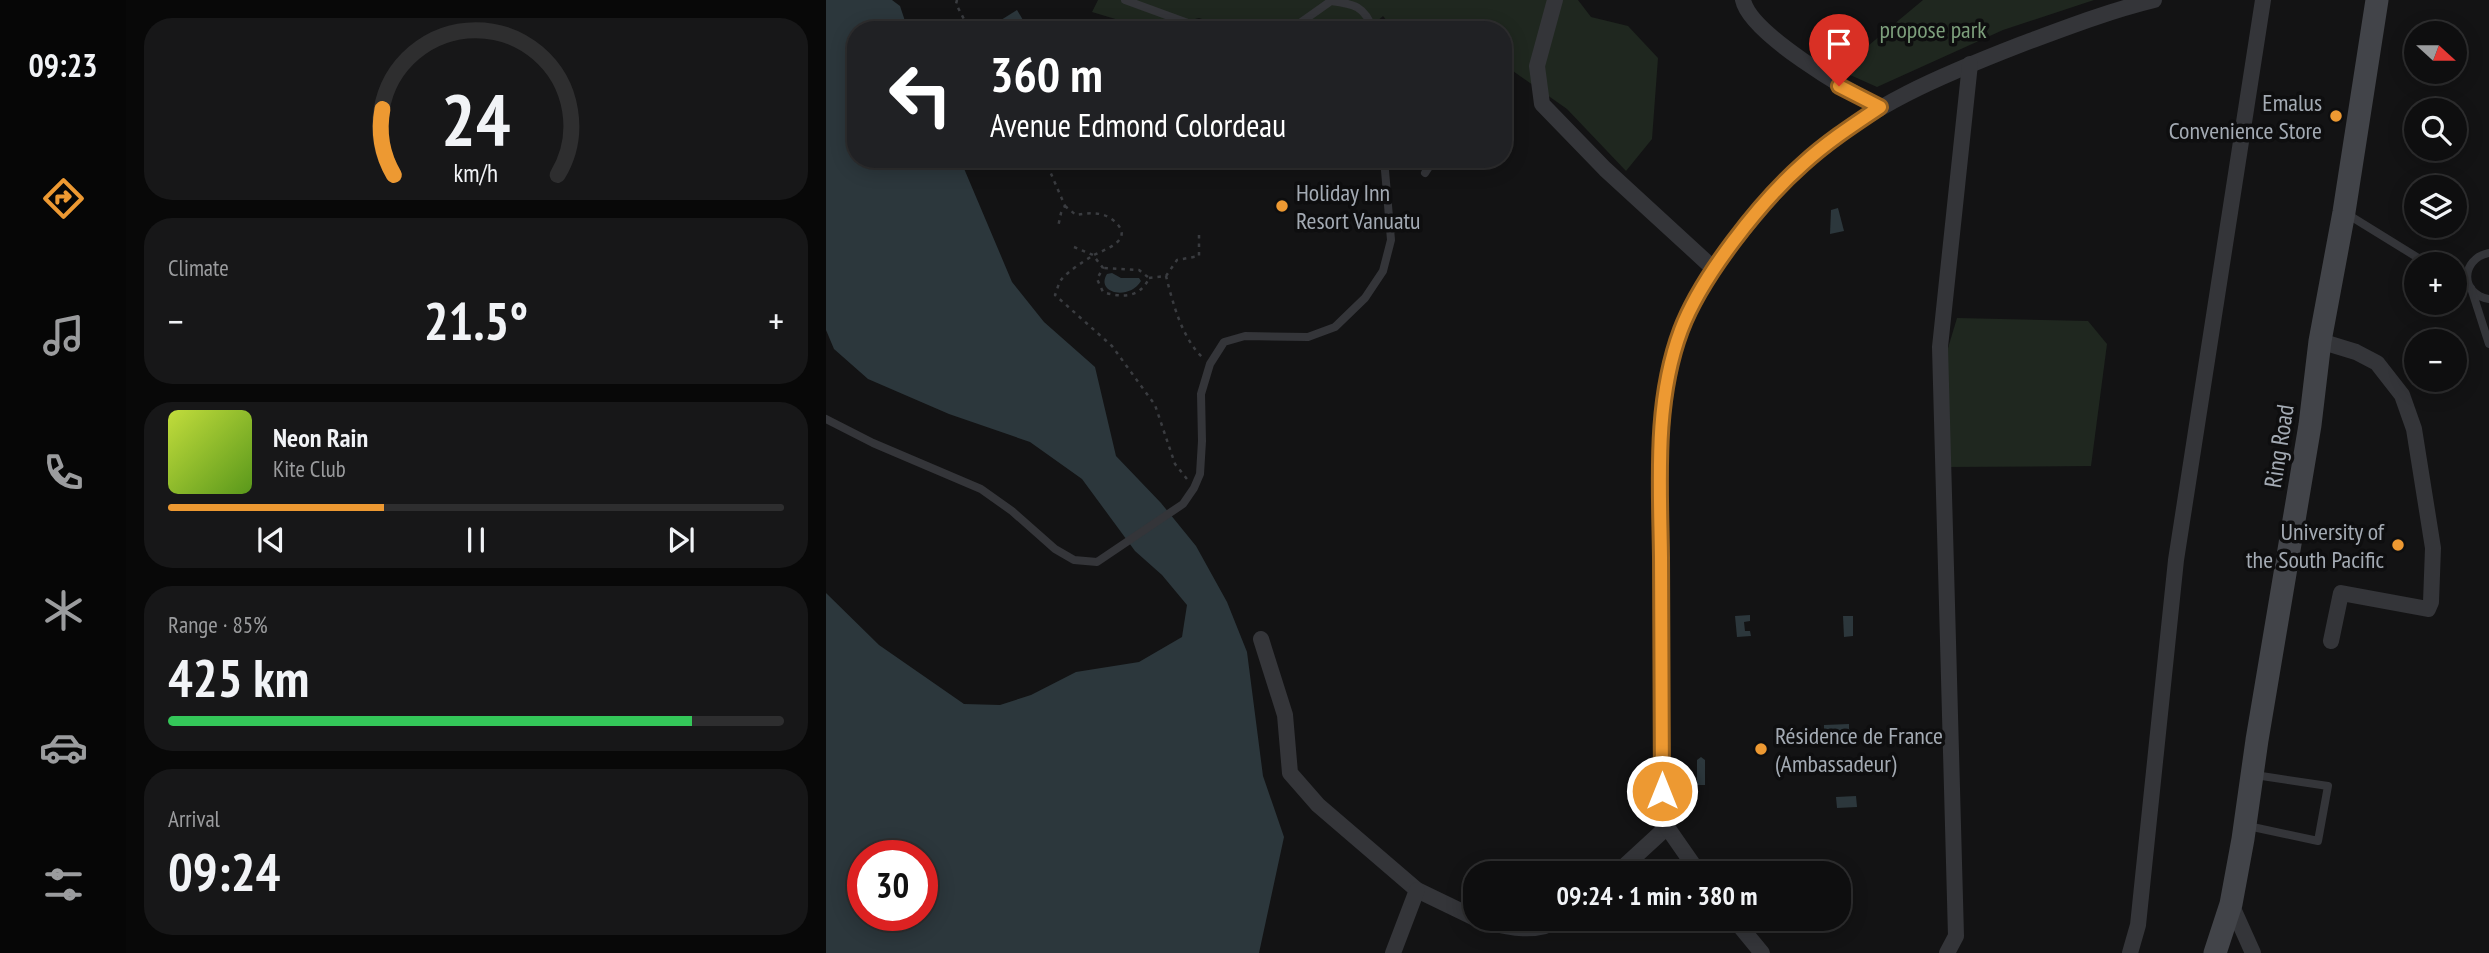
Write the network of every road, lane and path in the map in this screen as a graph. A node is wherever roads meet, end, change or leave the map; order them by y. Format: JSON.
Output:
{"nodes":[{"id":1,"x":957,"y":0,"type":"edge"},
{"id":2,"x":1125,"y":0,"type":"edge"},
{"id":3,"x":1555,"y":0,"type":"edge"},
{"id":4,"x":1744,"y":0,"type":"edge"},
{"id":5,"x":2154,"y":0,"type":"edge"},
{"id":6,"x":2263,"y":0,"type":"edge"},
{"id":7,"x":2377,"y":0,"type":"edge"},
{"id":8,"x":2391,"y":0,"type":"edge"},
{"id":9,"x":964,"y":21,"type":"edge"},
{"id":10,"x":1182,"y":21,"type":"edge"},
{"id":11,"x":1303,"y":21,"type":"edge"},
{"id":12,"x":1370,"y":21,"type":"edge"},
{"id":13,"x":1970,"y":64,"type":"junction"},
{"id":14,"x":2364,"y":69,"type":"junction"},
{"id":15,"x":1880,"y":107,"type":"junction"},
{"id":16,"x":1048,"y":168,"type":"edge"},
{"id":17,"x":1385,"y":168,"type":"edge"},
{"id":18,"x":1428,"y":168,"type":"edge"},
{"id":19,"x":1425,"y":173,"type":"dead end"},
{"id":20,"x":1065,"y":206,"type":"junction"},
{"id":21,"x":2344,"y":212,"type":"junction"},
{"id":22,"x":1058,"y":227,"type":"dead end"},
{"id":23,"x":1199,"y":232,"type":"dead end"},
{"id":24,"x":1074,"y":247,"type":"dead end"},
{"id":25,"x":2488,"y":250,"type":"edge"},
{"id":26,"x":2409,"y":252,"type":"edge"},
{"id":27,"x":1093,"y":255,"type":"junction"},
{"id":28,"x":1103,"y":268,"type":"junction"},
{"id":29,"x":1714,"y":269,"type":"junction"},
{"id":30,"x":1166,"y":276,"type":"junction"},
{"id":31,"x":1149,"y":278,"type":"junction"},
{"id":32,"x":2467,"y":286,"type":"edge"},
{"id":33,"x":2471,"y":288,"type":"junction"},
{"id":34,"x":2489,"y":299,"type":"edge"},
{"id":35,"x":2320,"y":341,"type":"junction"},
{"id":36,"x":2489,"y":344,"type":"edge"},
{"id":37,"x":1210,"y":364,"type":"junction"},
{"id":38,"x":826,"y":419,"type":"edge"},
{"id":39,"x":1194,"y":488,"type":"junction"},
{"id":40,"x":1261,"y":639,"type":"dead end"},
{"id":41,"x":2331,"y":641,"type":"dead end"},
{"id":42,"x":2253,"y":775,"type":"junction"},
{"id":43,"x":2245,"y":825,"type":"junction"},
{"id":44,"x":1667,"y":827,"type":"junction"},
{"id":45,"x":1630,"y":861,"type":"edge"},
{"id":46,"x":1691,"y":861,"type":"edge"},
{"id":47,"x":1417,"y":890,"type":"junction"},
{"id":48,"x":2231,"y":904,"type":"junction"},
{"id":49,"x":1463,"y":912,"type":"edge"},
{"id":50,"x":1744,"y":931,"type":"edge"},
{"id":51,"x":1393,"y":953,"type":"edge"},
{"id":52,"x":1762,"y":953,"type":"edge"},
{"id":53,"x":1947,"y":953,"type":"edge"},
{"id":54,"x":2130,"y":953,"type":"edge"},
{"id":55,"x":2216,"y":953,"type":"edge"},
{"id":56,"x":2253,"y":953,"type":"edge"}],
"edges":[{"from":1,"to":9,"type":"path"},
{"from":2,"to":10,"type":"lane"},
{"from":3,"to":29,"type":"street"},
{"from":4,"to":15,"type":"street"},
{"from":5,"to":13,"type":"street"},
{"from":6,"to":54,"type":"street"},
{"from":7,"to":14,"type":"main road","name":"Ring Road"},
{"from":8,"to":14,"type":"main road","name":"Ring Road"},
{"from":11,"to":12,"type":"lane"},
{"from":13,"to":15,"type":"street"},
{"from":13,"to":53,"type":"street"},
{"from":14,"to":21,"type":"main road","name":"Ring Road"},
{"from":15,"to":29,"type":"street"},
{"from":16,"to":20,"type":"path"},
{"from":17,"to":37,"type":"lane"},
{"from":18,"to":19,"type":"lane"},
{"from":20,"to":22,"type":"path"},
{"from":20,"to":27,"type":"path"},
{"from":21,"to":26,"type":"lane"},
{"from":21,"to":35,"type":"main road","name":"Ring Road"},
{"from":23,"to":30,"type":"path"},
{"from":24,"to":27,"type":"path"},
{"from":25,"to":33,"type":"lane"},
{"from":27,"to":28,"type":"path"},
{"from":27,"to":39,"type":"path"},
{"from":28,"to":31,"type":"path"},
{"from":28,"to":31,"type":"path"},
{"from":29,"to":44,"type":"street"},
{"from":30,"to":31,"type":"path"},
{"from":30,"to":37,"type":"path"},
{"from":32,"to":33,"type":"lane"},
{"from":33,"to":34,"type":"lane"},
{"from":33,"to":36,"type":"lane"},
{"from":35,"to":41,"type":"street"},
{"from":35,"to":42,"type":"main road","name":"Ring Road"},
{"from":37,"to":39,"type":"lane"},
{"from":38,"to":39,"type":"lane"},
{"from":40,"to":47,"type":"street"},
{"from":42,"to":43,"type":"main road","name":"Ring Road"},
{"from":42,"to":43,"type":"lane"},
{"from":43,"to":48,"type":"main road","name":"Ring Road"},
{"from":44,"to":45,"type":"street"},
{"from":44,"to":46,"type":"street"},
{"from":47,"to":49,"type":"street"},
{"from":47,"to":51,"type":"street"},
{"from":48,"to":55,"type":"main road","name":"Ring Road"},
{"from":48,"to":56,"type":"street"},
{"from":50,"to":52,"type":"street"}]}
